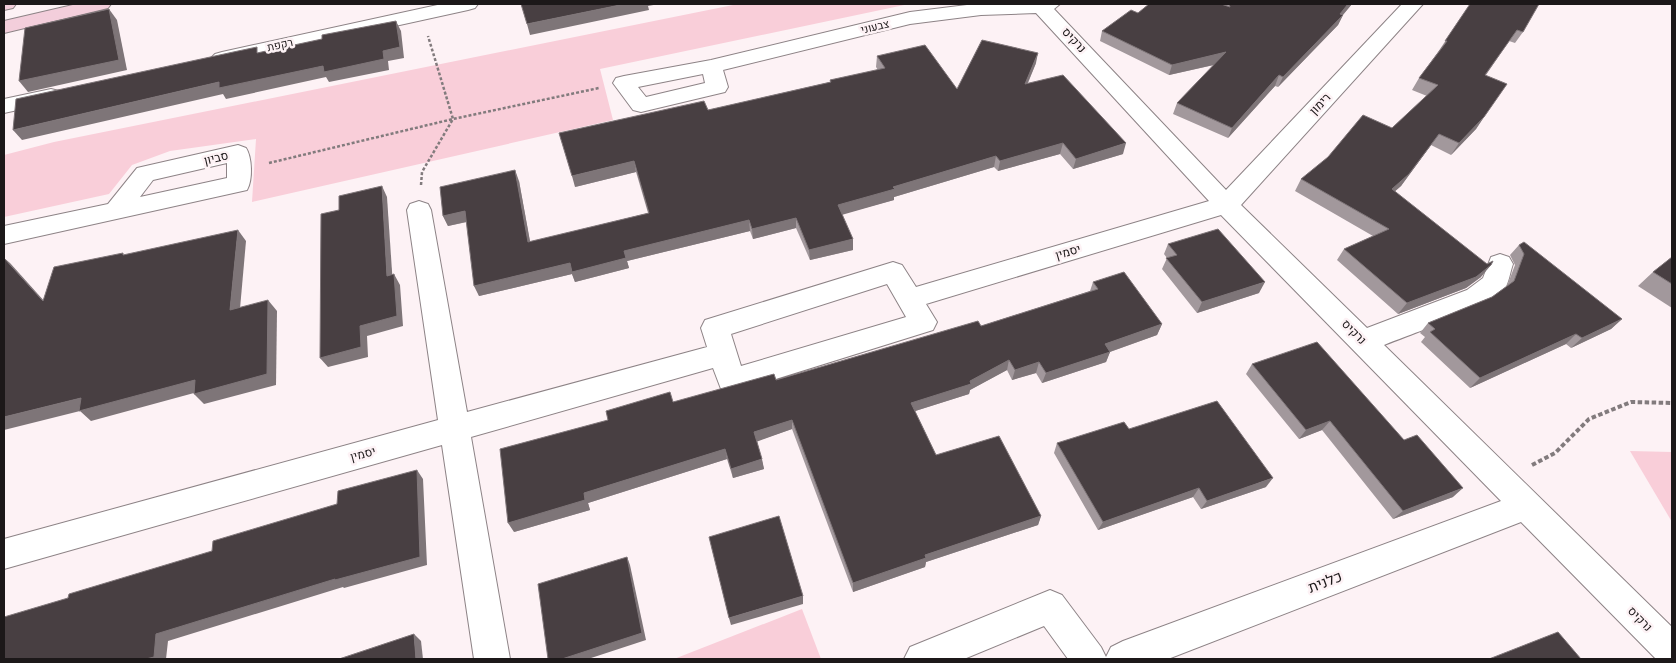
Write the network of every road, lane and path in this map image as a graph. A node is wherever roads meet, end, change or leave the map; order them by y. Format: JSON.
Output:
{"nodes":[{"id":1,"x":101,"y":4,"type":"edge"},
{"id":2,"x":468,"y":4,"type":"edge"},
{"id":3,"x":1413,"y":4,"type":"edge"},
{"id":4,"x":1044,"y":5,"type":"edge"},
{"id":5,"x":422,"y":14,"type":"junction"},
{"id":6,"x":4,"y":26,"type":"edge"},
{"id":7,"x":198,"y":63,"type":"edge"},
{"id":8,"x":624,"y":83,"type":"joint"},
{"id":9,"x":72,"y":91,"type":"edge"},
{"id":10,"x":4,"y":106,"type":"edge"},
{"id":11,"x":453,"y":119,"type":"junction"},
{"id":12,"x":238,"y":170,"type":"joint"},
{"id":13,"x":1226,"y":205,"type":"junction"},
{"id":14,"x":419,"y":210,"type":"joint"},
{"id":15,"x":4,"y":235,"type":"edge"},
{"id":16,"x":1500,"y":264,"type":"dead end"},
{"id":17,"x":909,"y":299,"type":"junction"},
{"id":18,"x":1362,"y":341,"type":"junction"},
{"id":19,"x":722,"y":354,"type":"junction"},
{"id":20,"x":1672,"y":403,"type":"edge"},
{"id":21,"x":455,"y":428,"type":"junction"},
{"id":22,"x":1503,"y":481,"type":"junction"},
{"id":23,"x":1528,"y":505,"type":"junction"},
{"id":24,"x":4,"y":554,"type":"edge"},
{"id":25,"x":1672,"y":651,"type":"edge"},
{"id":26,"x":492,"y":659,"type":"edge"},
{"id":27,"x":922,"y":659,"type":"edge"},
{"id":28,"x":1089,"y":659,"type":"edge"},
{"id":29,"x":1123,"y":659,"type":"edge"}],
"edges":[{"from":1,"to":6,"type":"street"},
{"from":2,"to":5,"type":"street","name":"רקפת"},
{"from":3,"to":13,"type":"street","name":"רימון"},
{"from":4,"to":8,"type":"street","name":"צבעוני"},
{"from":4,"to":13,"type":"street","name":"נרקיס"},
{"from":5,"to":7,"type":"street","name":"רקפת"},
{"from":5,"to":11,"type":"path"},
{"from":8,"to":11,"type":"path"},
{"from":9,"to":10,"type":"street"},
{"from":11,"to":12,"type":"path"},
{"from":11,"to":14,"type":"path"},
{"from":12,"to":15,"type":"street","name":"סביון"},
{"from":13,"to":17,"type":"street","name":"יסמין"},
{"from":13,"to":18,"type":"street","name":"נרקיס"},
{"from":14,"to":21,"type":"street"},
{"from":16,"to":18,"type":"street"},
{"from":17,"to":19,"type":"street"},
{"from":17,"to":19,"type":"street"},
{"from":18,"to":22,"type":"street","name":"נרקיס"},
{"from":19,"to":21,"type":"street","name":"יסמין"},
{"from":20,"to":22,"type":"path"},
{"from":21,"to":24,"type":"street","name":"יסמין"},
{"from":21,"to":26,"type":"street"},
{"from":22,"to":23,"type":"street","name":"נרקיס"},
{"from":23,"to":25,"type":"street","name":"נרקיס"},
{"from":23,"to":29,"type":"street","name":"כלנית"},
{"from":27,"to":28,"type":"street"}]}
